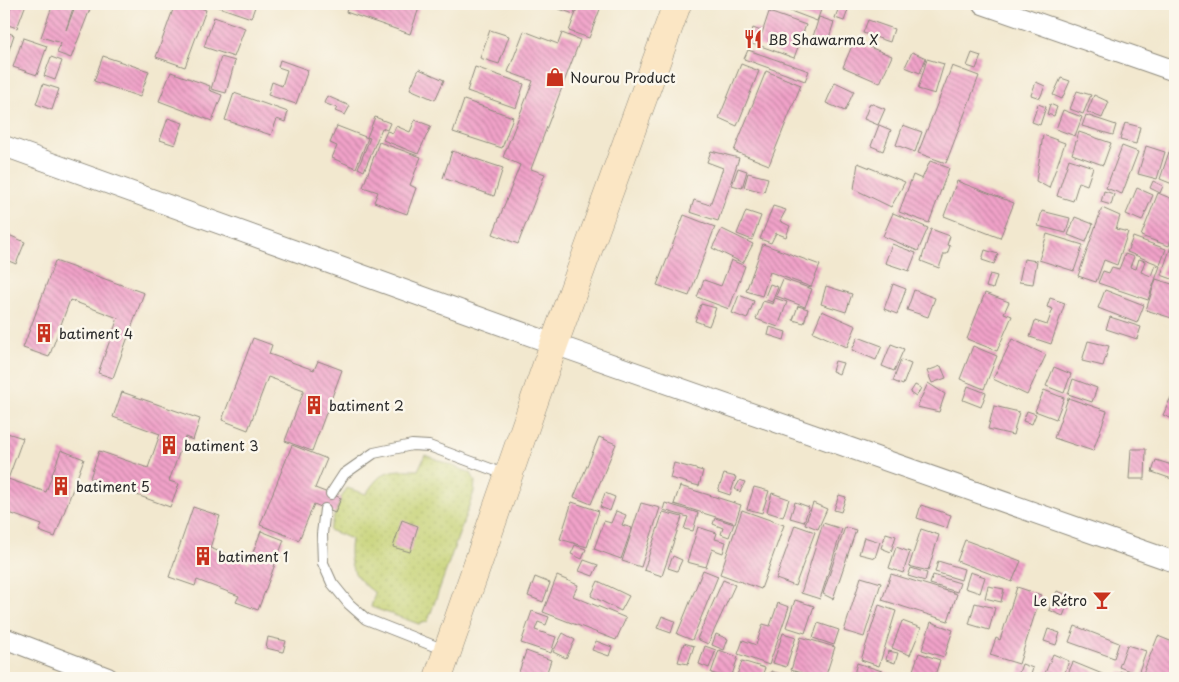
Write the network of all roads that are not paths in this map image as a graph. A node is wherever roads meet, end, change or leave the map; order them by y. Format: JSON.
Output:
{"nodes":[{"id":1,"x":676,"y":4,"type":"edge"},
{"id":2,"x":983,"y":4,"type":"edge"},
{"id":3,"x":1175,"y":70,"type":"edge"},
{"id":4,"x":4,"y":146,"type":"edge"},
{"id":5,"x":554,"y":344,"type":"junction"},
{"id":6,"x":508,"y":475,"type":"junction"},
{"id":7,"x":331,"y":494,"type":"dead end"},
{"id":8,"x":325,"y":508,"type":"dead end"},
{"id":9,"x":1175,"y":562,"type":"edge"},
{"id":10,"x":4,"y":638,"type":"edge"},
{"id":11,"x":447,"y":651,"type":"junction"},
{"id":12,"x":108,"y":678,"type":"edge"},
{"id":13,"x":438,"y":678,"type":"edge"}],
"edges":[{"from":1,"to":5,"type":"street"},
{"from":2,"to":3,"type":"street"},
{"from":4,"to":5,"type":"street"},
{"from":5,"to":6,"type":"street"},
{"from":5,"to":9,"type":"street"},
{"from":6,"to":7,"type":"lane"},
{"from":6,"to":11,"type":"street"},
{"from":8,"to":11,"type":"lane"},
{"from":10,"to":12,"type":"street"},
{"from":11,"to":13,"type":"street"}]}
